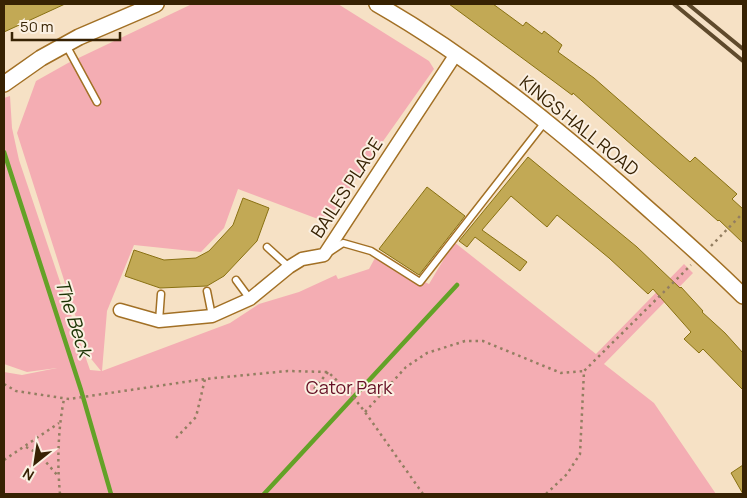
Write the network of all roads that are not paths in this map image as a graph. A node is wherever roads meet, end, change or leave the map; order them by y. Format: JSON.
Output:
{"nodes":[{"id":1,"x":156,"y":4,"type":"edge"},
{"id":2,"x":377,"y":4,"type":"edge"},
{"id":3,"x":66,"y":45,"type":"junction"},
{"id":4,"x":456,"y":54,"type":"junction"},
{"id":5,"x":4,"y":84,"type":"edge"},
{"id":6,"x":97,"y":102,"type":"dead end"},
{"id":7,"x":546,"y":121,"type":"junction"},
{"id":8,"x":267,"y":247,"type":"dead end"},
{"id":9,"x":324,"y":256,"type":"junction"},
{"id":10,"x":289,"y":267,"type":"junction"},
{"id":11,"x":236,"y":280,"type":"dead end"},
{"id":12,"x":207,"y":291,"type":"dead end"},
{"id":13,"x":161,"y":294,"type":"dead end"},
{"id":14,"x":743,"y":296,"type":"edge"},
{"id":15,"x":250,"y":299,"type":"junction"},
{"id":16,"x":120,"y":310,"type":"dead end"},
{"id":17,"x":212,"y":316,"type":"junction"},
{"id":18,"x":159,"y":321,"type":"junction"}],
"edges":[{"from":1,"to":3,"type":"street"},
{"from":2,"to":4,"type":"street","name":"KINGS HALL ROAD"},
{"from":3,"to":5,"type":"street"},
{"from":3,"to":6,"type":"lane"},
{"from":4,"to":7,"type":"street","name":"KINGS HALL ROAD"},
{"from":4,"to":9,"type":"street","name":"BAILES PLACE"},
{"from":7,"to":9,"type":"lane"},
{"from":7,"to":14,"type":"street","name":"KINGS HALL ROAD"},
{"from":8,"to":10,"type":"lane"},
{"from":9,"to":10,"type":"street","name":"BAILES PLACE"},
{"from":10,"to":15,"type":"street","name":"BAILES PLACE"},
{"from":11,"to":15,"type":"lane"},
{"from":12,"to":17,"type":"lane"},
{"from":13,"to":18,"type":"lane"},
{"from":15,"to":17,"type":"street","name":"BAILES PLACE"},
{"from":16,"to":18,"type":"street","name":"BAILES PLACE"},
{"from":17,"to":18,"type":"street","name":"BAILES PLACE"}]}
